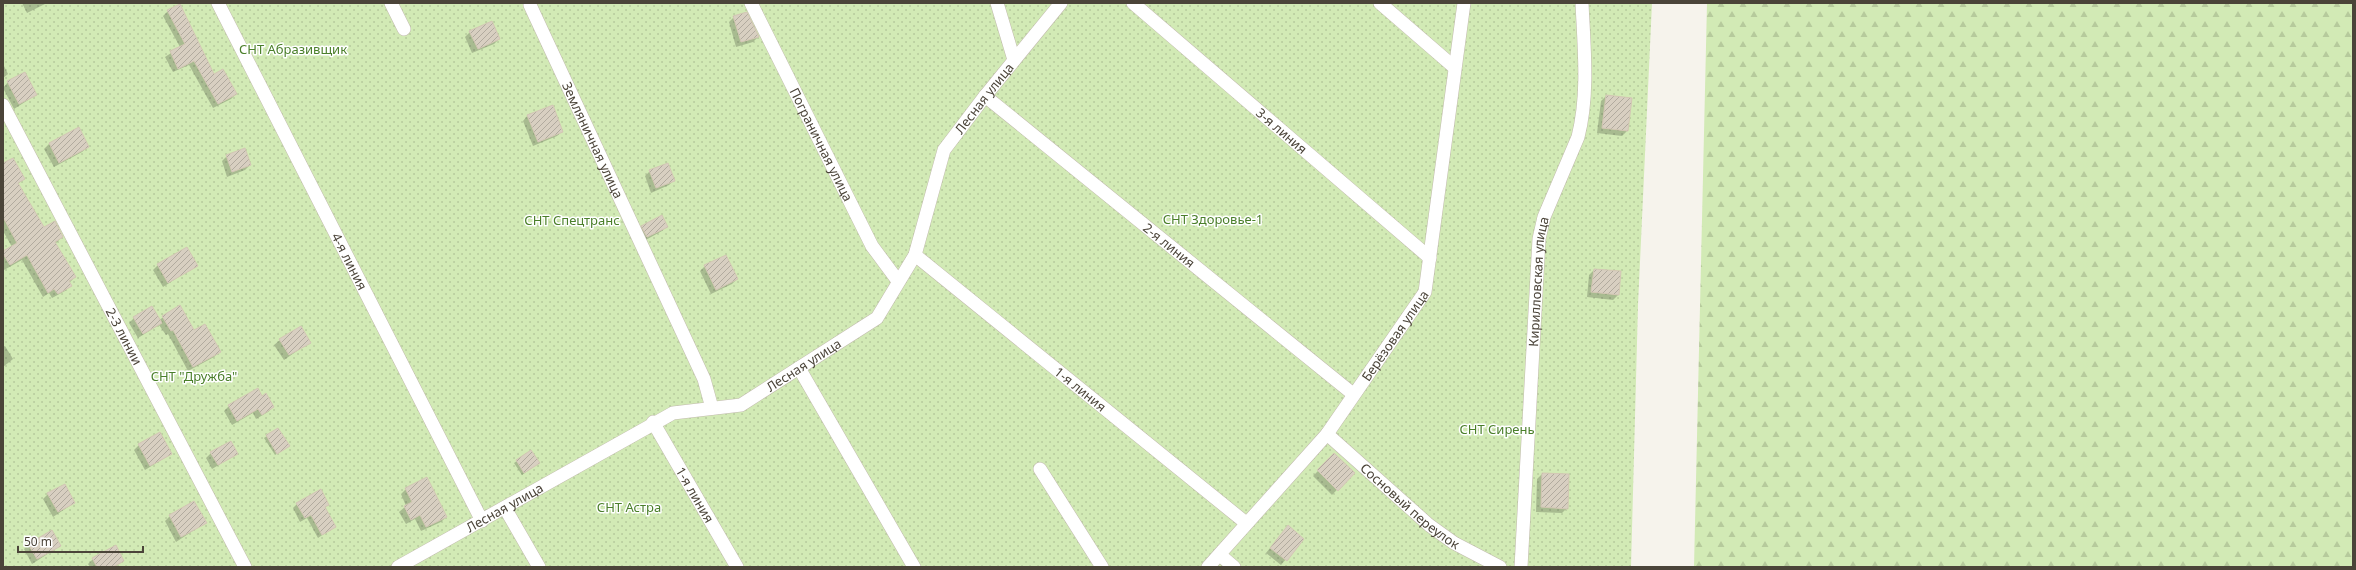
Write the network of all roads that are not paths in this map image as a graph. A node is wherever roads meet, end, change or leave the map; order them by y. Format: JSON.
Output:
{"nodes":[{"id":1,"x":218,"y":3,"type":"edge"},
{"id":2,"x":391,"y":3,"type":"edge"},
{"id":3,"x":751,"y":3,"type":"edge"},
{"id":4,"x":997,"y":3,"type":"edge"},
{"id":5,"x":1061,"y":3,"type":"edge"},
{"id":6,"x":1133,"y":3,"type":"edge"},
{"id":7,"x":1380,"y":3,"type":"edge"},
{"id":8,"x":1464,"y":3,"type":"edge"},
{"id":9,"x":1582,"y":3,"type":"edge"},
{"id":10,"x":530,"y":5,"type":"dead end"},
{"id":11,"x":404,"y":29,"type":"dead end"},
{"id":12,"x":1014,"y":60,"type":"junction"},
{"id":13,"x":1454,"y":67,"type":"junction"},
{"id":14,"x":985,"y":96,"type":"junction"},
{"id":15,"x":3,"y":105,"type":"edge"},
{"id":16,"x":916,"y":256,"type":"junction"},
{"id":17,"x":1430,"y":258,"type":"junction"},
{"id":18,"x":898,"y":281,"type":"junction"},
{"id":19,"x":799,"y":368,"type":"junction"},
{"id":20,"x":1353,"y":394,"type":"junction"},
{"id":21,"x":712,"y":408,"type":"junction"},
{"id":22,"x":653,"y":422,"type":"junction"},
{"id":23,"x":1327,"y":434,"type":"junction"},
{"id":24,"x":1040,"y":469,"type":"dead end"},
{"id":25,"x":505,"y":508,"type":"junction"},
{"id":26,"x":482,"y":521,"type":"junction"},
{"id":27,"x":1246,"y":523,"type":"junction"},
{"id":28,"x":1220,"y":555,"type":"junction"},
{"id":29,"x":245,"y":567,"type":"edge"},
{"id":30,"x":398,"y":567,"type":"edge"},
{"id":31,"x":539,"y":567,"type":"edge"},
{"id":32,"x":737,"y":567,"type":"edge"},
{"id":33,"x":914,"y":567,"type":"edge"},
{"id":34,"x":1102,"y":567,"type":"edge"},
{"id":35,"x":1208,"y":567,"type":"edge"},
{"id":36,"x":1234,"y":567,"type":"edge"},
{"id":37,"x":1500,"y":567,"type":"edge"},
{"id":38,"x":1521,"y":567,"type":"edge"}],
"edges":[{"from":1,"to":26,"type":"street","name":"4-я линия"},
{"from":2,"to":11,"type":"street"},
{"from":3,"to":18,"type":"street","name":"Пограничная улица"},
{"from":4,"to":12,"type":"street"},
{"from":5,"to":12,"type":"street","name":"Лесная улица"},
{"from":6,"to":17,"type":"street","name":"3-я линия"},
{"from":7,"to":13,"type":"street"},
{"from":8,"to":13,"type":"street","name":"Берёзовая улица"},
{"from":9,"to":38,"type":"street","name":"Кирилловская улица"},
{"from":10,"to":21,"type":"street","name":"Земляничная улица"},
{"from":12,"to":14,"type":"street","name":"Лесная улица"},
{"from":13,"to":17,"type":"street","name":"Берёзовая улица"},
{"from":14,"to":16,"type":"street","name":"Лесная улица"},
{"from":14,"to":20,"type":"street","name":"2-я линия"},
{"from":15,"to":29,"type":"street","name":"2-3 линии"},
{"from":16,"to":18,"type":"street","name":"Лесная улица"},
{"from":16,"to":27,"type":"street","name":"1-я линия"},
{"from":17,"to":20,"type":"street","name":"Берёзовая улица"},
{"from":18,"to":19,"type":"street","name":"Лесная улица"},
{"from":19,"to":21,"type":"street","name":"Лесная улица"},
{"from":19,"to":33,"type":"street"},
{"from":20,"to":23,"type":"street","name":"Берёзовая улица"},
{"from":21,"to":22,"type":"street","name":"Лесная улица"},
{"from":22,"to":25,"type":"street","name":"Лесная улица"},
{"from":22,"to":32,"type":"street","name":"1-я линия"},
{"from":23,"to":27,"type":"street","name":"Берёзовая улица"},
{"from":23,"to":37,"type":"street","name":"Сосновый переулок"},
{"from":24,"to":34,"type":"street"},
{"from":25,"to":26,"type":"street","name":"Лесная улица"},
{"from":25,"to":31,"type":"street"},
{"from":26,"to":30,"type":"street","name":"Лесная улица"},
{"from":27,"to":28,"type":"street","name":"Берёзовая улица"},
{"from":28,"to":35,"type":"street","name":"Берёзовая улица"},
{"from":28,"to":36,"type":"street"}]}
